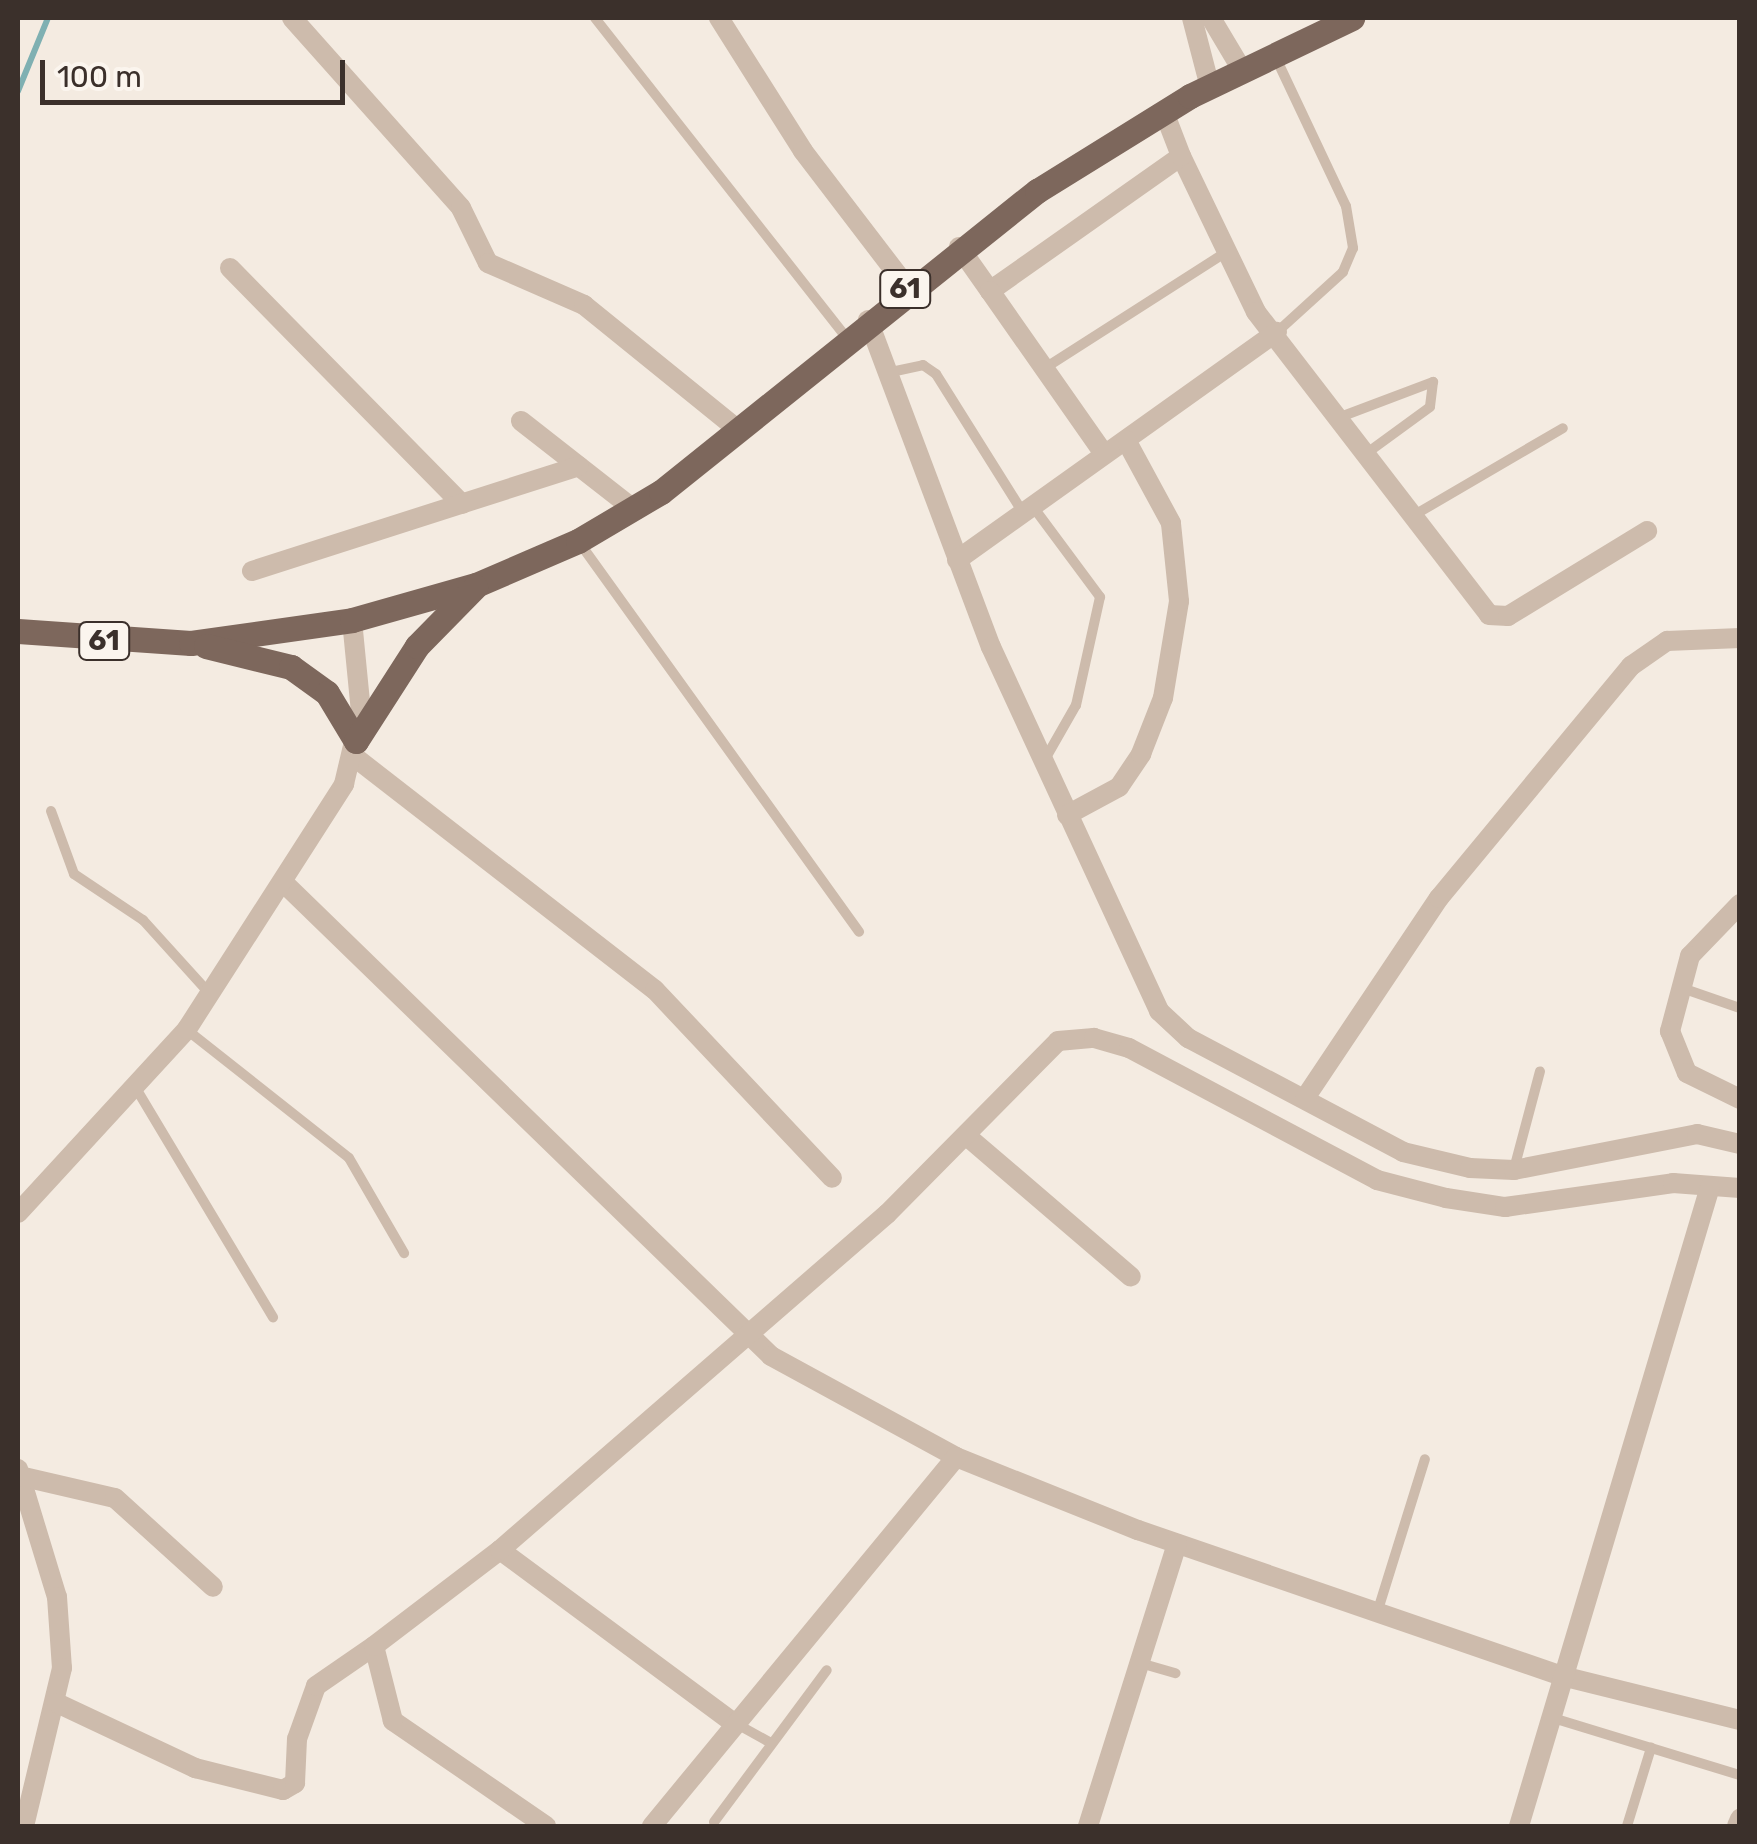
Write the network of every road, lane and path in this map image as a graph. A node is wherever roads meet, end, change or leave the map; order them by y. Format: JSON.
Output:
{"nodes":[{"id":1,"x":292,"y":18,"type":"edge"},
{"id":2,"x":595,"y":18,"type":"edge"},
{"id":3,"x":719,"y":18,"type":"edge"},
{"id":4,"x":1192,"y":18,"type":"edge"},
{"id":5,"x":1211,"y":18,"type":"edge"},
{"id":6,"x":1352,"y":18,"type":"edge"},
{"id":7,"x":1312,"y":26,"type":"edge"},
{"id":8,"x":1275,"y":54,"type":"junction"},
{"id":9,"x":1242,"y":70,"type":"junction"},
{"id":10,"x":1210,"y":87,"type":"junction"},
{"id":11,"x":1164,"y":112,"type":"junction"},
{"id":12,"x":1181,"y":156,"type":"junction"},
{"id":13,"x":959,"y":247,"type":"junction"},
{"id":14,"x":1228,"y":251,"type":"junction"},
{"id":15,"x":230,"y":268,"type":"dead end"},
{"id":16,"x":907,"y":287,"type":"junction"},
{"id":17,"x":990,"y":291,"type":"junction"},
{"id":18,"x":868,"y":320,"type":"junction"},
{"id":19,"x":1277,"y":332,"type":"junction"},
{"id":20,"x":846,"y":337,"type":"junction"},
{"id":21,"x":1045,"y":368,"type":"junction"},
{"id":22,"x":890,"y":372,"type":"junction"},
{"id":23,"x":1334,"y":419,"type":"junction"},
{"id":24,"x":521,"y":421,"type":"dead end"},
{"id":25,"x":1563,"y":428,"type":"dead end"},
{"id":26,"x":737,"y":430,"type":"junction"},
{"id":27,"x":1126,"y":440,"type":"junction"},
{"id":28,"x":1367,"y":453,"type":"junction"},
{"id":29,"x":1104,"y":454,"type":"junction"},
{"id":30,"x":579,"y":466,"type":"junction"},
{"id":31,"x":462,"y":504,"type":"junction"},
{"id":32,"x":1026,"y":508,"type":"junction"},
{"id":33,"x":636,"y":510,"type":"junction"},
{"id":34,"x":1416,"y":514,"type":"junction"},
{"id":35,"x":1647,"y":531,"type":"dead end"},
{"id":36,"x":578,"y":541,"type":"junction"},
{"id":37,"x":957,"y":560,"type":"junction"},
{"id":38,"x":252,"y":570,"type":"dead end"},
{"id":39,"x":476,"y":585,"type":"junction"},
{"id":40,"x":352,"y":620,"type":"junction"},
{"id":41,"x":18,"y":632,"type":"edge"},
{"id":42,"x":1740,"y":638,"type":"edge"},
{"id":43,"x":191,"y":643,"type":"junction"},
{"id":44,"x":354,"y":748,"type":"junction"},
{"id":45,"x":1043,"y":762,"type":"junction"},
{"id":46,"x":50,"y":811,"type":"dead end"},
{"id":47,"x":1067,"y":814,"type":"junction"},
{"id":48,"x":286,"y":885,"type":"junction"},
{"id":49,"x":1740,"y":904,"type":"edge"},
{"id":50,"x":859,"y":932,"type":"dead end"},
{"id":51,"x":1677,"y":986,"type":"junction"},
{"id":52,"x":210,"y":994,"type":"junction"},
{"id":53,"x":1740,"y":1008,"type":"edge"},
{"id":54,"x":186,"y":1029,"type":"junction"},
{"id":55,"x":1540,"y":1070,"type":"dead end"},
{"id":56,"x":137,"y":1090,"type":"junction"},
{"id":57,"x":1305,"y":1098,"type":"junction"},
{"id":58,"x":1740,"y":1099,"type":"edge"},
{"id":59,"x":969,"y":1138,"type":"junction"},
{"id":60,"x":1740,"y":1144,"type":"edge"},
{"id":61,"x":1556,"y":1164,"type":"junction"},
{"id":62,"x":1514,"y":1170,"type":"junction"},
{"id":63,"x":832,"y":1178,"type":"dead end"},
{"id":64,"x":1710,"y":1187,"type":"junction"},
{"id":65,"x":1740,"y":1188,"type":"edge"},
{"id":66,"x":1558,"y":1200,"type":"junction"},
{"id":67,"x":18,"y":1213,"type":"edge"},
{"id":68,"x":404,"y":1253,"type":"dead end"},
{"id":69,"x":1132,"y":1278,"type":"dead end"},
{"id":70,"x":273,"y":1317,"type":"dead end"},
{"id":71,"x":748,"y":1333,"type":"junction"},
{"id":72,"x":956,"y":1457,"type":"junction"},
{"id":73,"x":1425,"y":1459,"type":"dead end"},
{"id":74,"x":21,"y":1473,"type":"edge"},
{"id":75,"x":1177,"y":1544,"type":"junction"},
{"id":76,"x":500,"y":1550,"type":"junction"},
{"id":77,"x":213,"y":1587,"type":"dead end"},
{"id":78,"x":1378,"y":1613,"type":"junction"},
{"id":79,"x":374,"y":1646,"type":"junction"},
{"id":80,"x":1140,"y":1662,"type":"junction"},
{"id":81,"x":826,"y":1670,"type":"dead end"},
{"id":82,"x":1176,"y":1673,"type":"dead end"},
{"id":83,"x":1566,"y":1677,"type":"junction"},
{"id":84,"x":57,"y":1704,"type":"junction"},
{"id":85,"x":1553,"y":1718,"type":"junction"},
{"id":86,"x":1740,"y":1720,"type":"edge"},
{"id":87,"x":734,"y":1723,"type":"junction"},
{"id":88,"x":770,"y":1743,"type":"junction"},
{"id":89,"x":1651,"y":1748,"type":"junction"},
{"id":90,"x":1740,"y":1775,"type":"edge"},
{"id":91,"x":1740,"y":1819,"type":"edge"},
{"id":92,"x":714,"y":1822,"type":"dead end"},
{"id":93,"x":24,"y":1826,"type":"edge"},
{"id":94,"x":546,"y":1826,"type":"edge"},
{"id":95,"x":652,"y":1826,"type":"edge"},
{"id":96,"x":1088,"y":1826,"type":"edge"},
{"id":97,"x":1519,"y":1826,"type":"edge"},
{"id":98,"x":1627,"y":1826,"type":"edge"},
{"id":99,"x":1737,"y":1826,"type":"edge"}],
"edges":[{"from":1,"to":26,"type":"street"},
{"from":2,"to":20,"type":"lane"},
{"from":3,"to":16,"type":"street"},
{"from":4,"to":10,"type":"street"},
{"from":5,"to":9,"type":"street"},
{"from":6,"to":7,"type":"main road","number":"61"},
{"from":7,"to":8,"type":"main road","number":"61"},
{"from":8,"to":9,"type":"main road","number":"61"},
{"from":8,"to":19,"type":"lane"},
{"from":9,"to":10,"type":"main road","number":"61"},
{"from":10,"to":11,"type":"main road","number":"61"},
{"from":11,"to":12,"type":"street"},
{"from":11,"to":13,"type":"main road","number":"61"},
{"from":12,"to":14,"type":"street"},
{"from":12,"to":17,"type":"street"},
{"from":13,"to":16,"type":"main road","number":"61"},
{"from":13,"to":17,"type":"street"},
{"from":14,"to":19,"type":"street"},
{"from":14,"to":21,"type":"lane"},
{"from":15,"to":31,"type":"street"},
{"from":16,"to":18,"type":"main road","number":"61"},
{"from":17,"to":21,"type":"street"},
{"from":18,"to":20,"type":"main road","number":"61"},
{"from":18,"to":22,"type":"street"},
{"from":19,"to":23,"type":"street"},
{"from":19,"to":27,"type":"street"},
{"from":20,"to":26,"type":"main road","number":"61"},
{"from":21,"to":29,"type":"street"},
{"from":22,"to":32,"type":"lane"},
{"from":22,"to":37,"type":"street"},
{"from":23,"to":28,"type":"street"},
{"from":23,"to":28,"type":"lane"},
{"from":24,"to":30,"type":"street"},
{"from":25,"to":34,"type":"lane"},
{"from":26,"to":33,"type":"main road","number":"61"},
{"from":27,"to":29,"type":"street"},
{"from":27,"to":47,"type":"street"},
{"from":28,"to":34,"type":"street"},
{"from":29,"to":32,"type":"street"},
{"from":30,"to":31,"type":"street"},
{"from":30,"to":33,"type":"street"},
{"from":31,"to":38,"type":"street"},
{"from":32,"to":37,"type":"street"},
{"from":32,"to":45,"type":"lane"},
{"from":33,"to":36,"type":"main road","number":"61"},
{"from":34,"to":35,"type":"street"},
{"from":36,"to":39,"type":"main road","number":"61"},
{"from":36,"to":50,"type":"lane"},
{"from":37,"to":45,"type":"street"},
{"from":39,"to":40,"type":"main road","number":"61"},
{"from":39,"to":44,"type":"main road"},
{"from":40,"to":43,"type":"main road","number":"61"},
{"from":40,"to":44,"type":"street"},
{"from":41,"to":43,"type":"main road","number":"61"},
{"from":42,"to":57,"type":"street"},
{"from":43,"to":44,"type":"main road"},
{"from":44,"to":48,"type":"street"},
{"from":44,"to":63,"type":"street"},
{"from":45,"to":47,"type":"street"},
{"from":46,"to":52,"type":"lane"},
{"from":47,"to":57,"type":"street"},
{"from":48,"to":52,"type":"street"},
{"from":48,"to":71,"type":"street"},
{"from":49,"to":51,"type":"street"},
{"from":51,"to":53,"type":"lane"},
{"from":51,"to":58,"type":"street"},
{"from":52,"to":54,"type":"street"},
{"from":54,"to":56,"type":"street"},
{"from":54,"to":68,"type":"lane"},
{"from":55,"to":62,"type":"lane"},
{"from":56,"to":67,"type":"street"},
{"from":56,"to":70,"type":"lane"},
{"from":57,"to":62,"type":"street"},
{"from":59,"to":66,"type":"street"},
{"from":59,"to":69,"type":"street"},
{"from":59,"to":71,"type":"street"},
{"from":60,"to":61,"type":"street"},
{"from":61,"to":62,"type":"street"},
{"from":61,"to":66,"type":"street"},
{"from":64,"to":65,"type":"street"},
{"from":64,"to":66,"type":"street"},
{"from":64,"to":83,"type":"street"},
{"from":71,"to":72,"type":"street"},
{"from":71,"to":76,"type":"street"},
{"from":72,"to":75,"type":"street"},
{"from":72,"to":87,"type":"street"},
{"from":73,"to":78,"type":"lane"},
{"from":74,"to":77,"type":"street"},
{"from":74,"to":84,"type":"street"},
{"from":75,"to":78,"type":"street"},
{"from":75,"to":80,"type":"street"},
{"from":76,"to":79,"type":"street"},
{"from":76,"to":87,"type":"street"},
{"from":78,"to":83,"type":"street"},
{"from":79,"to":84,"type":"street"},
{"from":79,"to":94,"type":"street"},
{"from":80,"to":82,"type":"lane"},
{"from":80,"to":96,"type":"street"},
{"from":81,"to":88,"type":"lane"},
{"from":83,"to":85,"type":"street"},
{"from":83,"to":86,"type":"street"},
{"from":84,"to":93,"type":"street"},
{"from":85,"to":89,"type":"lane"},
{"from":85,"to":97,"type":"street"},
{"from":87,"to":88,"type":"lane"},
{"from":87,"to":95,"type":"street"},
{"from":88,"to":92,"type":"lane"},
{"from":89,"to":90,"type":"lane"},
{"from":89,"to":98,"type":"lane"},
{"from":91,"to":99,"type":"street"}]}
